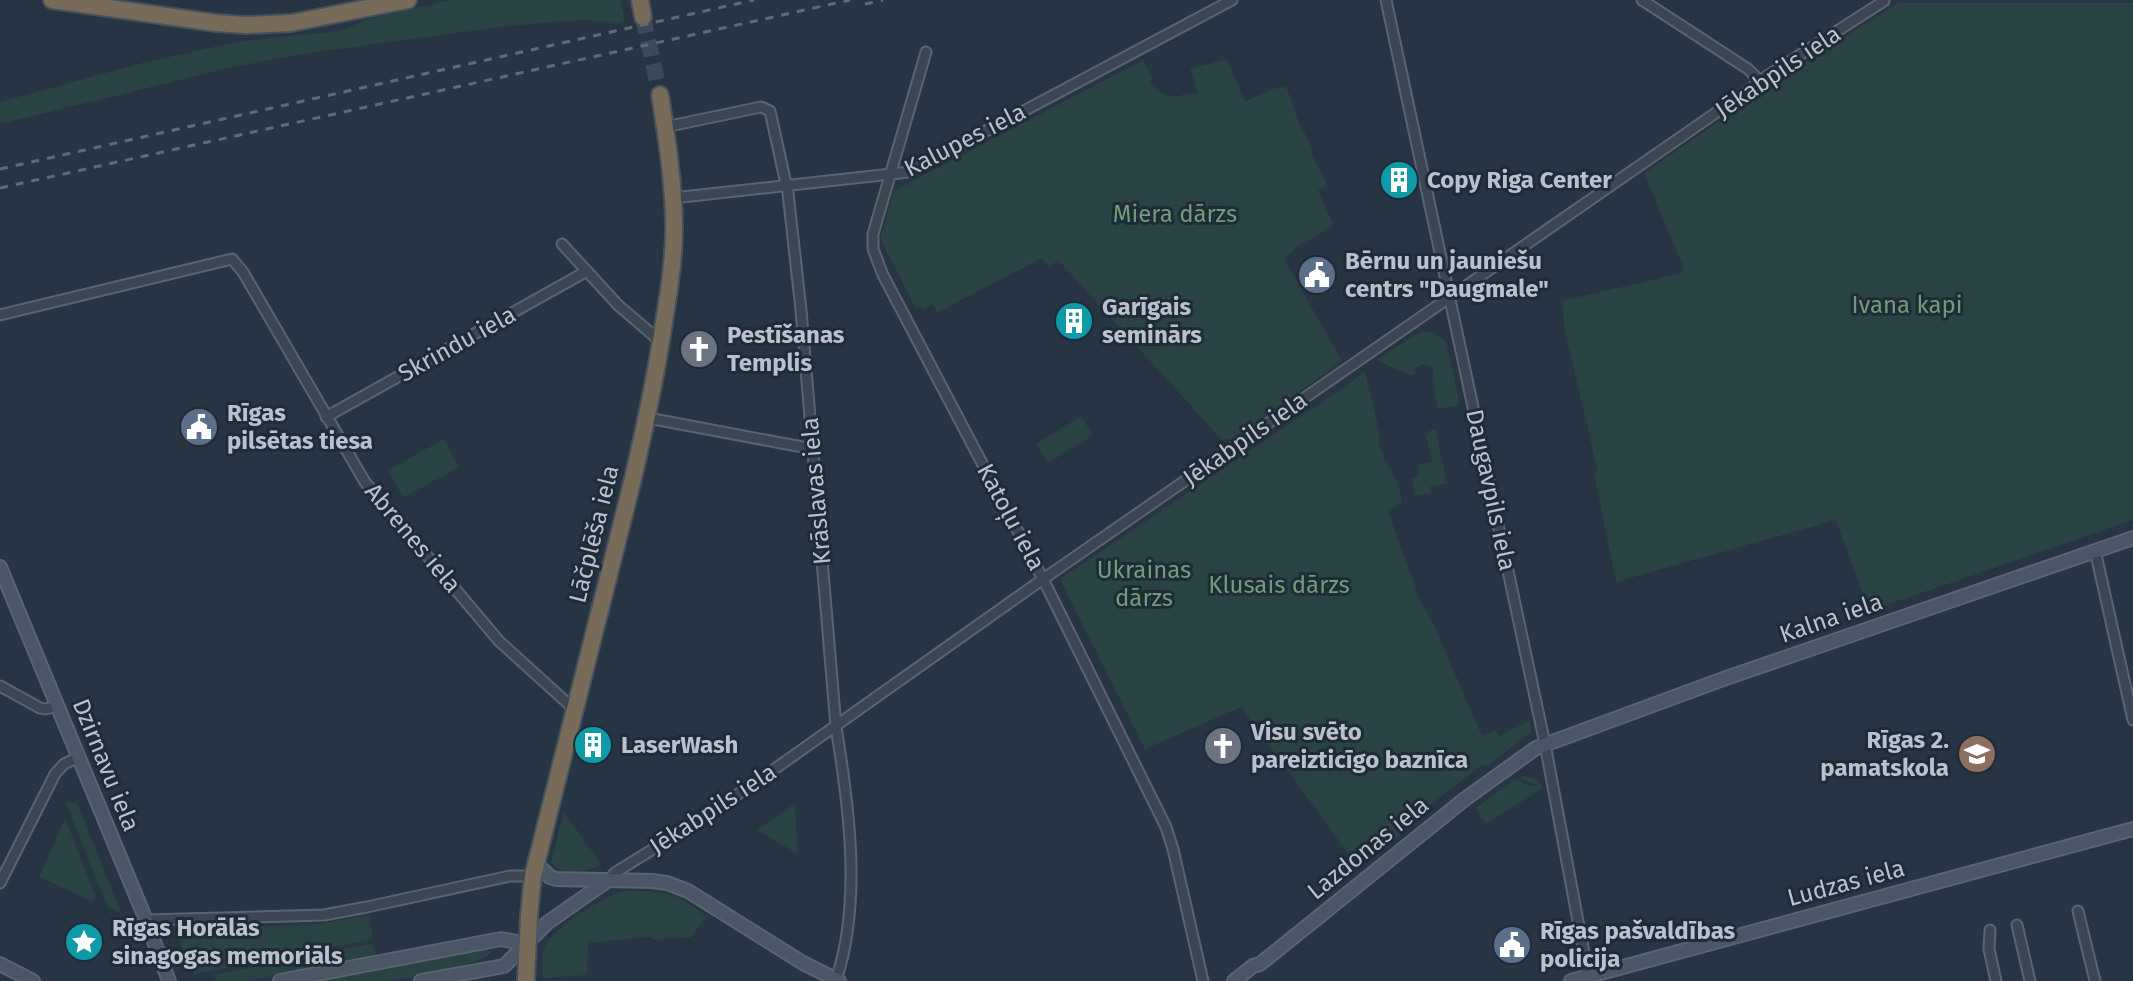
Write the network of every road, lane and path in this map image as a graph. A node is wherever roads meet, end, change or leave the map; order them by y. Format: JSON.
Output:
{"nodes":[{"id":1,"x":52,"y":0,"type":"edge"},
{"id":2,"x":408,"y":0,"type":"edge"},
{"id":3,"x":640,"y":0,"type":"edge"},
{"id":4,"x":1232,"y":0,"type":"edge"},
{"id":5,"x":1386,"y":0,"type":"edge"},
{"id":6,"x":1642,"y":0,"type":"edge"},
{"id":7,"x":1884,"y":1,"type":"edge"},
{"id":8,"x":643,"y":17,"type":"tunnel mouth"},
{"id":9,"x":926,"y":52,"type":"dead end"},
{"id":10,"x":1756,"y":83,"type":"junction"},
{"id":11,"x":660,"y":95,"type":"tunnel mouth"},
{"id":12,"x":665,"y":127,"type":"junction"},
{"id":13,"x":890,"y":175,"type":"junction"},
{"id":14,"x":787,"y":186,"type":"junction"},
{"id":15,"x":673,"y":198,"type":"junction"},
{"id":16,"x":562,"y":244,"type":"dead end"},
{"id":17,"x":587,"y":271,"type":"junction"},
{"id":18,"x":1450,"y":297,"type":"junction"},
{"id":19,"x":0,"y":315,"type":"edge"},
{"id":20,"x":661,"y":342,"type":"junction"},
{"id":21,"x":326,"y":417,"type":"junction"},
{"id":22,"x":648,"y":418,"type":"junction"},
{"id":23,"x":813,"y":449,"type":"junction"},
{"id":24,"x":2133,"y":538,"type":"edge"},
{"id":25,"x":2095,"y":550,"type":"junction"},
{"id":26,"x":0,"y":567,"type":"edge"},
{"id":27,"x":1043,"y":579,"type":"junction"},
{"id":28,"x":0,"y":686,"type":"edge"},
{"id":29,"x":58,"y":706,"type":"junction"},
{"id":30,"x":575,"y":710,"type":"junction"},
{"id":31,"x":2133,"y":720,"type":"edge"},
{"id":32,"x":836,"y":727,"type":"junction"},
{"id":33,"x":1545,"y":744,"type":"junction"},
{"id":34,"x":79,"y":757,"type":"junction"},
{"id":35,"x":2133,"y":829,"type":"edge"},
{"id":36,"x":534,"y":870,"type":"junction"},
{"id":37,"x":607,"y":881,"type":"junction"},
{"id":38,"x":0,"y":883,"type":"edge"},
{"id":39,"x":2078,"y":911,"type":"dead end"},
{"id":40,"x":146,"y":920,"type":"junction"},
{"id":41,"x":2017,"y":925,"type":"dead end"},
{"id":42,"x":1990,"y":930,"type":"dead end"},
{"id":43,"x":528,"y":944,"type":"junction"},
{"id":44,"x":0,"y":964,"type":"edge"},
{"id":45,"x":1260,"y":964,"type":"junction"},
{"id":46,"x":1589,"y":978,"type":"edge"},
{"id":47,"x":838,"y":980,"type":"edge"},
{"id":48,"x":33,"y":981,"type":"edge"},
{"id":49,"x":169,"y":981,"type":"edge"},
{"id":50,"x":280,"y":981,"type":"edge"},
{"id":51,"x":421,"y":981,"type":"edge"},
{"id":52,"x":526,"y":981,"type":"edge"},
{"id":53,"x":1203,"y":981,"type":"edge"},
{"id":54,"x":1234,"y":981,"type":"edge"},
{"id":55,"x":1248,"y":981,"type":"edge"},
{"id":56,"x":1571,"y":981,"type":"edge"},
{"id":57,"x":1996,"y":981,"type":"edge"},
{"id":58,"x":2030,"y":981,"type":"edge"},
{"id":59,"x":2095,"y":981,"type":"edge"}],
"edges":[{"from":1,"to":2,"type":"highway"},
{"from":3,"to":8,"type":"highway"},
{"from":4,"to":13,"type":"street","name":"Kalupes iela"},
{"from":5,"to":18,"type":"street","name":"Daugavpils iela"},
{"from":6,"to":10,"type":"street"},
{"from":7,"to":10,"type":"street","name":"Jēkabpils iela"},
{"from":9,"to":13,"type":"street","name":"Katoļu iela"},
{"from":10,"to":18,"type":"street","name":"Jēkabpils iela"},
{"from":11,"to":12,"type":"highway","name":"Lāčplēša iela"},
{"from":12,"to":14,"type":"street","name":"Krāslavas iela"},
{"from":12,"to":15,"type":"highway","name":"Lāčplēša iela"},
{"from":13,"to":14,"type":"street","name":"Kalupes iela"},
{"from":13,"to":27,"type":"street","name":"Katoļu iela"},
{"from":14,"to":15,"type":"street","name":"Kalupes iela"},
{"from":14,"to":23,"type":"street","name":"Krāslavas iela"},
{"from":15,"to":20,"type":"highway","name":"Lāčplēša iela"},
{"from":16,"to":17,"type":"street"},
{"from":17,"to":20,"type":"street"},
{"from":17,"to":21,"type":"street","name":"Skrindu iela"},
{"from":18,"to":27,"type":"street","name":"Jēkabpils iela"},
{"from":18,"to":33,"type":"street","name":"Daugavpils iela"},
{"from":19,"to":21,"type":"street","name":"Abrenes iela"},
{"from":20,"to":22,"type":"highway","name":"Lāčplēša iela"},
{"from":21,"to":30,"type":"street","name":"Abrenes iela"},
{"from":22,"to":23,"type":"street"},
{"from":22,"to":30,"type":"highway","name":"Lāčplēša iela"},
{"from":23,"to":32,"type":"street","name":"Krāslavas iela"},
{"from":24,"to":25,"type":"street","name":"Kalna iela"},
{"from":25,"to":31,"type":"street"},
{"from":25,"to":33,"type":"street","name":"Kalna iela"},
{"from":26,"to":29,"type":"street","name":"Dzirnavu iela"},
{"from":27,"to":32,"type":"street","name":"Jēkabpils iela"},
{"from":27,"to":53,"type":"street","name":"Katoļu iela"},
{"from":28,"to":29,"type":"street"},
{"from":29,"to":34,"type":"street","name":"Dzirnavu iela"},
{"from":30,"to":36,"type":"highway","name":"Lāčplēša iela"},
{"from":32,"to":37,"type":"street","name":"Jēkabpils iela"},
{"from":32,"to":47,"type":"street","name":"Krāslavas iela"},
{"from":33,"to":45,"type":"street","name":"Lazdonas iela"},
{"from":33,"to":46,"type":"street","name":"Daugavpils iela"},
{"from":34,"to":38,"type":"street"},
{"from":34,"to":40,"type":"street","name":"Dzirnavu iela"},
{"from":35,"to":46,"type":"street","name":"Ludzas iela"},
{"from":36,"to":37,"type":"street"},
{"from":36,"to":40,"type":"street"},
{"from":36,"to":43,"type":"highway","name":"Lāčplēša iela"},
{"from":37,"to":43,"type":"street"},
{"from":37,"to":47,"type":"street"},
{"from":39,"to":59,"type":"street"},
{"from":40,"to":49,"type":"street","name":"Dzirnavu iela"},
{"from":41,"to":58,"type":"street"},
{"from":42,"to":57,"type":"street"},
{"from":43,"to":50,"type":"street"},
{"from":43,"to":51,"type":"street"},
{"from":43,"to":52,"type":"highway","name":"Lāčplēša iela"},
{"from":44,"to":48,"type":"street"},
{"from":45,"to":54,"type":"street","name":"Lazdonas iela"},
{"from":45,"to":55,"type":"street","name":"Lazdonas iela"},
{"from":46,"to":56,"type":"street","name":"Ludzas iela"}]}
